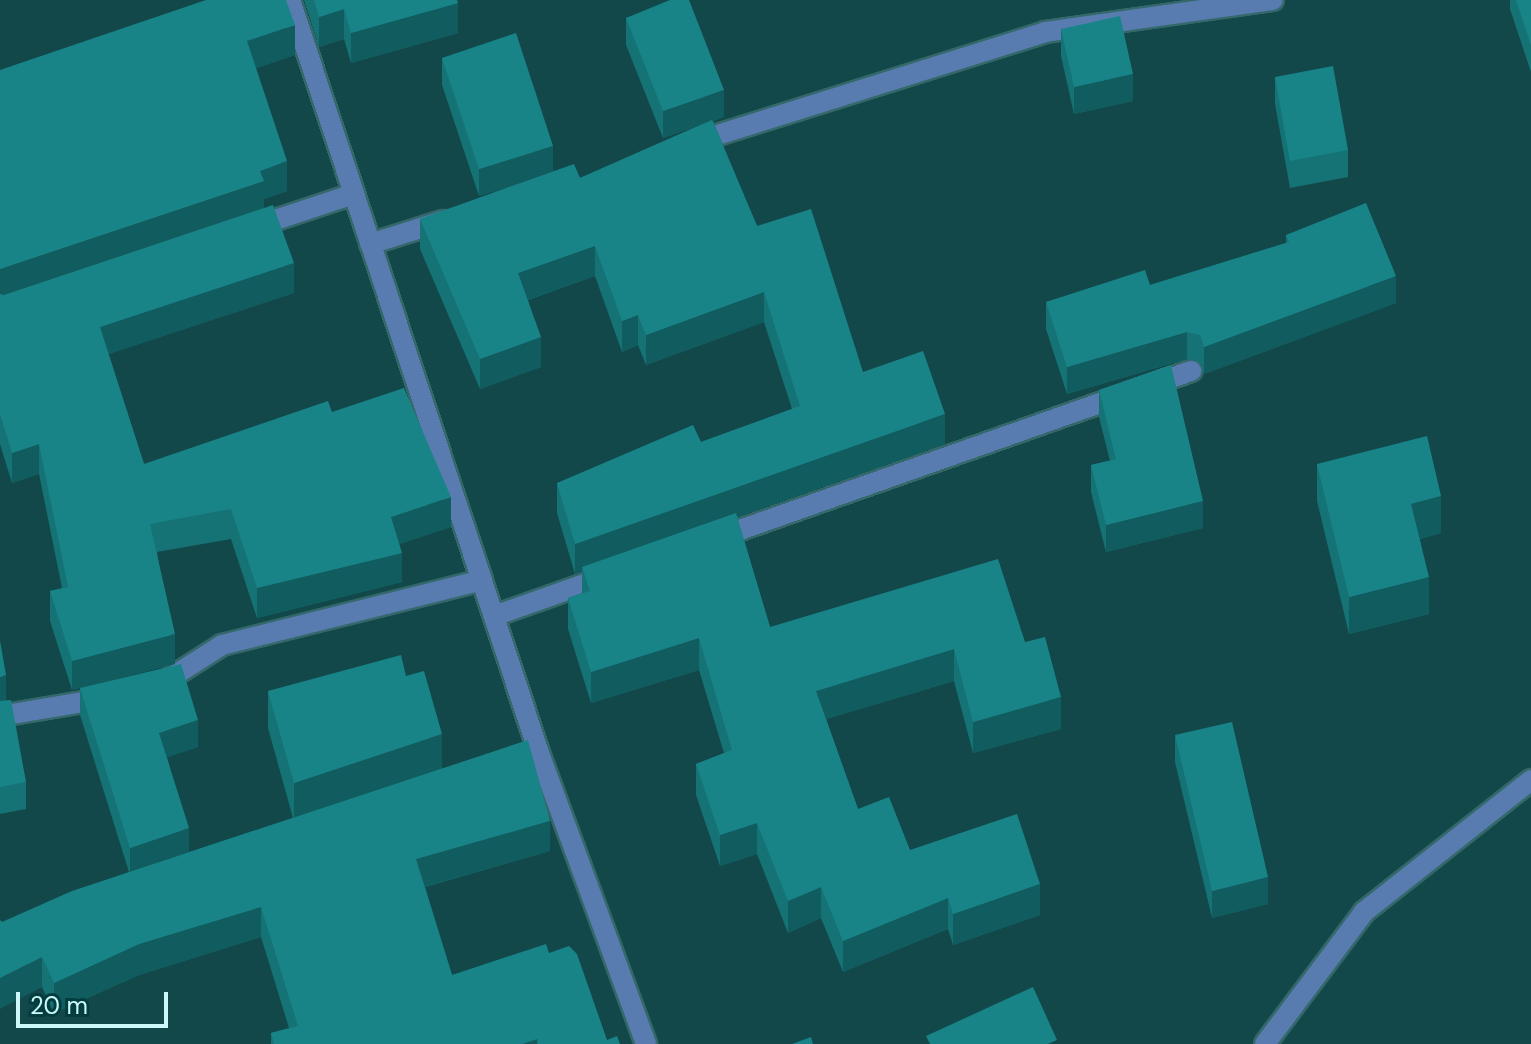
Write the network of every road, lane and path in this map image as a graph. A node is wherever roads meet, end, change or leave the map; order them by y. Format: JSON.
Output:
{"nodes":[{"id":1,"x":290,"y":0,"type":"edge"},
{"id":2,"x":1273,"y":0,"type":"edge"},
{"id":3,"x":670,"y":149,"type":"edge"},
{"id":4,"x":354,"y":194,"type":"junction"},
{"id":5,"x":460,"y":215,"type":"edge"},
{"id":6,"x":237,"y":233,"type":"edge"},
{"id":7,"x":370,"y":244,"type":"junction"},
{"id":8,"x":1191,"y":371,"type":"dead end"},
{"id":9,"x":702,"y":543,"type":"edge"},
{"id":10,"x":627,"y":569,"type":"edge"},
{"id":11,"x":482,"y":580,"type":"junction"},
{"id":12,"x":494,"y":616,"type":"junction"},
{"id":13,"x":0,"y":716,"type":"edge"},
{"id":14,"x":539,"y":753,"type":"junction"},
{"id":15,"x":510,"y":763,"type":"edge"},
{"id":16,"x":1531,"y":780,"type":"edge"},
{"id":17,"x":646,"y":1044,"type":"edge"},
{"id":18,"x":1265,"y":1044,"type":"edge"}],
"edges":[{"from":1,"to":4,"type":"street"},
{"from":2,"to":3,"type":"street"},
{"from":4,"to":6,"type":"street"},
{"from":4,"to":7,"type":"street"},
{"from":5,"to":7,"type":"street"},
{"from":7,"to":11,"type":"street"},
{"from":8,"to":9,"type":"street"},
{"from":10,"to":12,"type":"street"},
{"from":11,"to":12,"type":"street"},
{"from":11,"to":13,"type":"street"},
{"from":12,"to":14,"type":"street"},
{"from":14,"to":15,"type":"street"},
{"from":14,"to":17,"type":"street"},
{"from":16,"to":18,"type":"street"}]}
